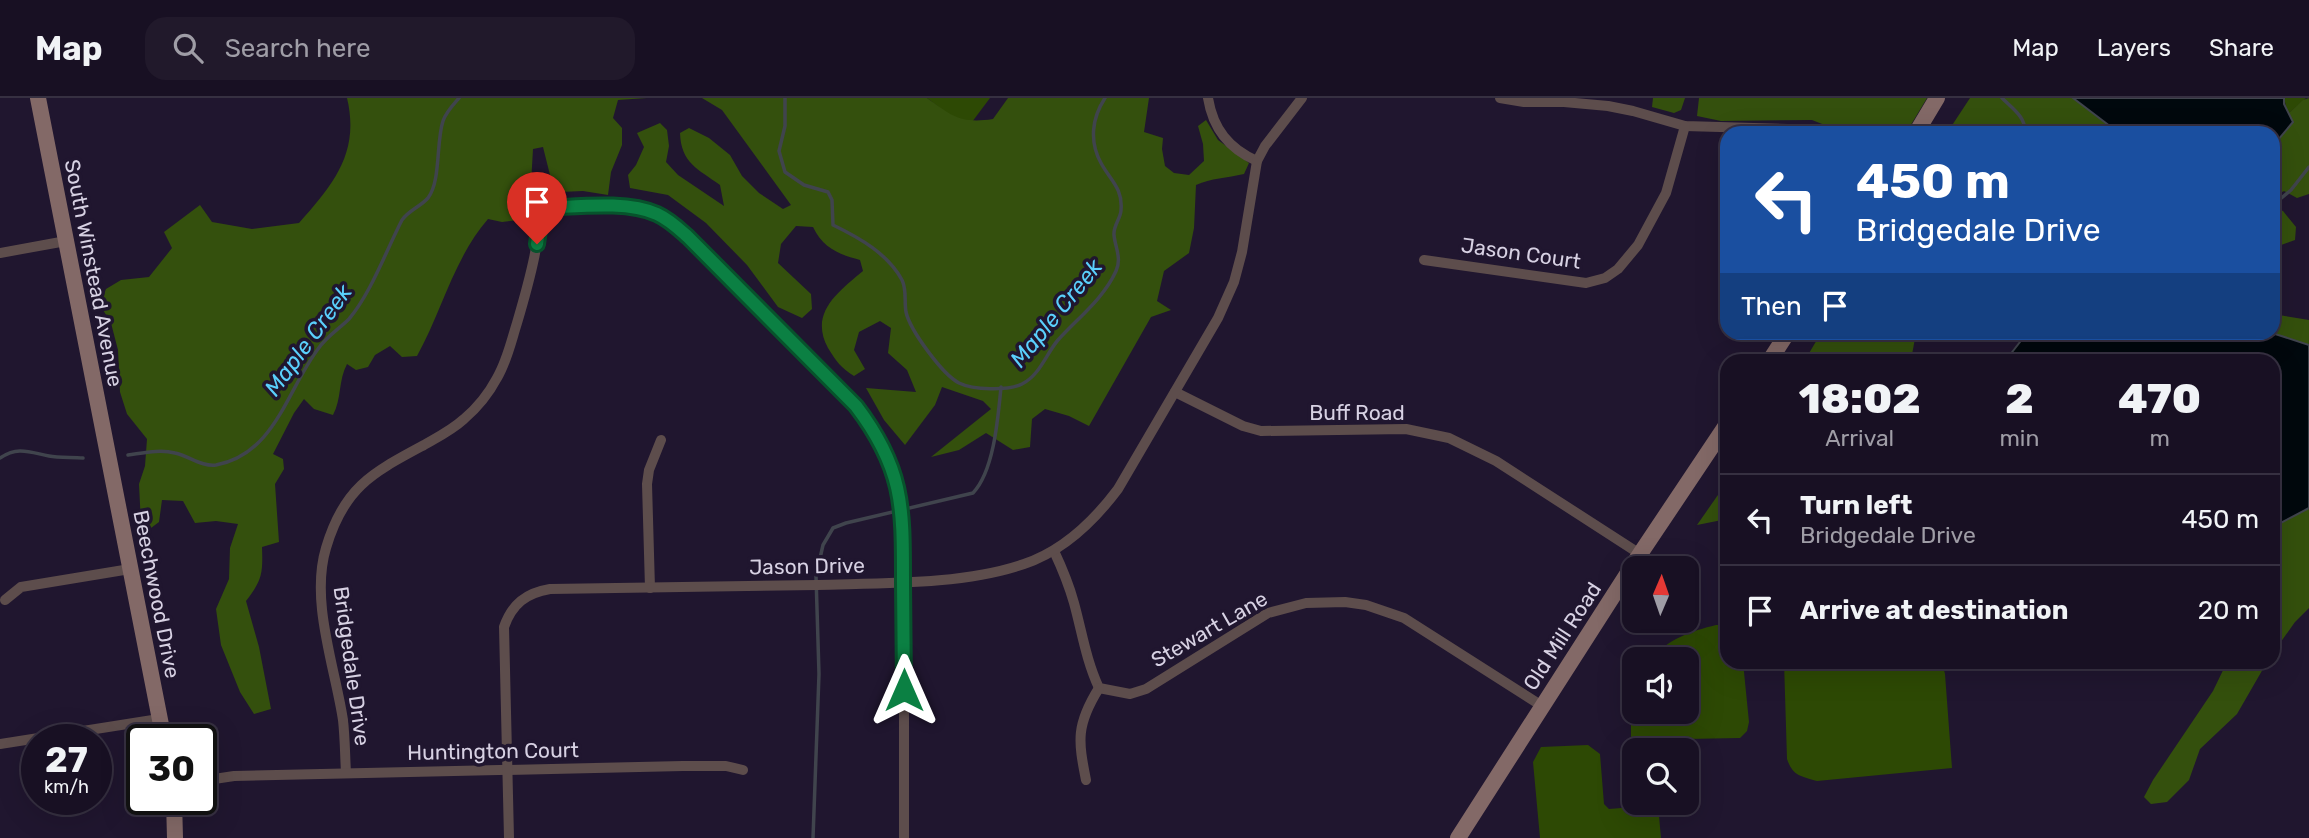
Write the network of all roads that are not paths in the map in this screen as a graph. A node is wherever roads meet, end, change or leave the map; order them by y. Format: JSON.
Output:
{"nodes":[{"id":1,"x":38,"y":98,"type":"edge"},
{"id":2,"x":1208,"y":98,"type":"edge"},
{"id":3,"x":1302,"y":98,"type":"edge"},
{"id":4,"x":1500,"y":98,"type":"edge"},
{"id":5,"x":1937,"y":98,"type":"edge"},
{"id":6,"x":1685,"y":126,"type":"junction"},
{"id":7,"x":1920,"y":126,"type":"edge"},
{"id":8,"x":1720,"y":127,"type":"edge"},
{"id":9,"x":1258,"y":161,"type":"junction"},
{"id":10,"x":542,"y":188,"type":"dead end"},
{"id":11,"x":542,"y":208,"type":"junction"},
{"id":12,"x":66,"y":241,"type":"junction"},
{"id":13,"x":0,"y":253,"type":"edge"},
{"id":14,"x":1424,"y":260,"type":"dead end"},
{"id":15,"x":1175,"y":392,"type":"junction"},
{"id":16,"x":1720,"y":434,"type":"edge"},
{"id":17,"x":661,"y":440,"type":"dead end"},
{"id":18,"x":110,"y":456,"type":"joint"},
{"id":19,"x":1054,"y":551,"type":"junction"},
{"id":20,"x":1640,"y":554,"type":"junction"},
{"id":21,"x":130,"y":569,"type":"junction"},
{"id":22,"x":903,"y":583,"type":"junction"},
{"id":23,"x":650,"y":588,"type":"junction"},
{"id":24,"x":5,"y":600,"type":"dead end"},
{"id":25,"x":1099,"y":688,"type":"junction"},
{"id":26,"x":1542,"y":706,"type":"junction"},
{"id":27,"x":159,"y":719,"type":"junction"},
{"id":28,"x":160,"y":724,"type":"edge"},
{"id":29,"x":0,"y":744,"type":"edge"},
{"id":30,"x":743,"y":770,"type":"dead end"},
{"id":31,"x":508,"y":771,"type":"junction"},
{"id":32,"x":346,"y":773,"type":"junction"},
{"id":33,"x":217,"y":779,"type":"edge"},
{"id":34,"x":1086,"y":780,"type":"dead end"},
{"id":35,"x":174,"y":815,"type":"edge"},
{"id":36,"x":175,"y":838,"type":"edge"},
{"id":37,"x":509,"y":838,"type":"edge"},
{"id":38,"x":904,"y":838,"type":"edge"},
{"id":39,"x":1458,"y":838,"type":"edge"}],
"edges":[{"from":1,"to":12,"type":"main road","name":"South Winstead Avenue"},
{"from":2,"to":9,"type":"street"},
{"from":3,"to":9,"type":"street","name":"Jason Drive"},
{"from":4,"to":6,"type":"street"},
{"from":5,"to":7,"type":"main road"},
{"from":6,"to":8,"type":"street"},
{"from":6,"to":14,"type":"street","name":"Jason Court"},
{"from":9,"to":15,"type":"street","name":"Jason Drive"},
{"from":10,"to":11,"type":"street","name":"Bridgedale Drive"},
{"from":11,"to":22,"type":"street"},
{"from":11,"to":32,"type":"street","name":"Bridgedale Drive"},
{"from":12,"to":13,"type":"street"},
{"from":12,"to":18,"type":"main road","name":"South Winstead Avenue"},
{"from":15,"to":19,"type":"street","name":"Jason Drive"},
{"from":15,"to":20,"type":"street","name":"Buff Road"},
{"from":16,"to":20,"type":"main road","name":"Old Mill Road"},
{"from":17,"to":23,"type":"street"},
{"from":18,"to":21,"type":"main road","name":"Beechwood Drive"},
{"from":19,"to":22,"type":"street","name":"Jason Drive"},
{"from":19,"to":25,"type":"street"},
{"from":20,"to":26,"type":"main road","name":"Old Mill Road"},
{"from":21,"to":24,"type":"street"},
{"from":21,"to":27,"type":"main road","name":"Beechwood Drive"},
{"from":22,"to":23,"type":"street","name":"Jason Drive"},
{"from":22,"to":38,"type":"street"},
{"from":23,"to":31,"type":"street","name":"Jason Drive"},
{"from":25,"to":26,"type":"street","name":"Stewart Lane"},
{"from":25,"to":34,"type":"street"},
{"from":26,"to":39,"type":"main road","name":"Old Mill Road"},
{"from":27,"to":28,"type":"main road","name":"Beechwood Drive"},
{"from":27,"to":29,"type":"street"},
{"from":30,"to":31,"type":"street","name":"Huntington Court"},
{"from":31,"to":32,"type":"street","name":"Huntington Court"},
{"from":31,"to":37,"type":"street","name":"Jason Drive"},
{"from":32,"to":33,"type":"street","name":"Huntington Court"},
{"from":35,"to":36,"type":"main road"}]}
